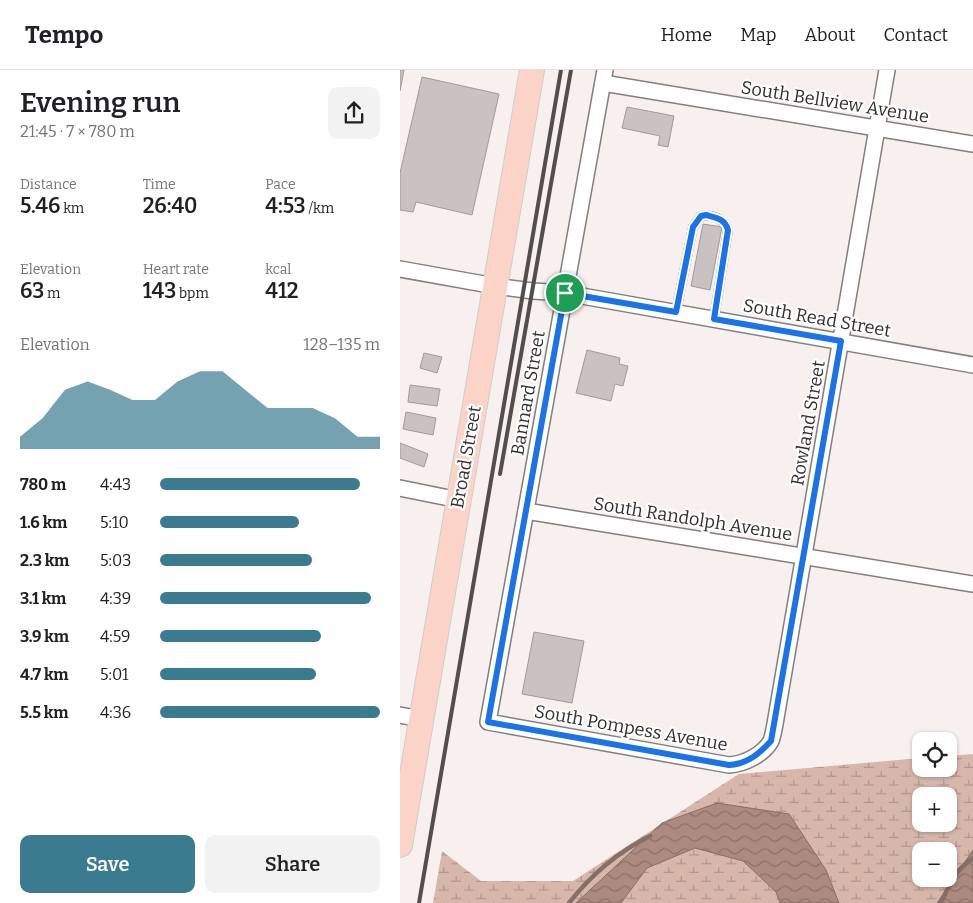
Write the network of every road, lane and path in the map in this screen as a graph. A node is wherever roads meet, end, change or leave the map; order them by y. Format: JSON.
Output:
{"nodes":[{"id":1,"x":532,"y":70,"type":"edge"},
{"id":2,"x":887,"y":70,"type":"edge"},
{"id":3,"x":604,"y":77,"type":"edge"},
{"id":4,"x":877,"y":128,"type":"junction"},
{"id":5,"x":973,"y":144,"type":"edge"},
{"id":6,"x":400,"y":269,"type":"edge"},
{"id":7,"x":495,"y":286,"type":"junction"},
{"id":8,"x":565,"y":293,"type":"junction"},
{"id":9,"x":676,"y":312,"type":"junction"},
{"id":10,"x":714,"y":319,"type":"junction"},
{"id":11,"x":841,"y":341,"type":"junction"},
{"id":12,"x":973,"y":365,"type":"edge"},
{"id":13,"x":400,"y":488,"type":"edge"},
{"id":14,"x":458,"y":500,"type":"junction"},
{"id":15,"x":526,"y":511,"type":"junction"},
{"id":16,"x":804,"y":556,"type":"junction"},
{"id":17,"x":973,"y":584,"type":"edge"},
{"id":18,"x":411,"y":717,"type":"edge"},
{"id":19,"x":488,"y":722,"type":"joint"},
{"id":20,"x":763,"y":750,"type":"joint"},
{"id":21,"x":400,"y":845,"type":"edge"}],
"edges":[{"from":1,"to":7,"type":"main road","name":"Broad Street"},
{"from":2,"to":4,"type":"street","name":"Rowland Street"},
{"from":3,"to":4,"type":"street","name":"South Bellview Avenue"},
{"from":3,"to":8,"type":"street","name":"Bannard Street"},
{"from":4,"to":5,"type":"street","name":"South Bellview Avenue"},
{"from":4,"to":11,"type":"street","name":"Rowland Street"},
{"from":6,"to":7,"type":"street","name":"South Read Street"},
{"from":7,"to":8,"type":"street","name":"South Read Street"},
{"from":7,"to":14,"type":"main road","name":"Broad Street"},
{"from":8,"to":9,"type":"street","name":"South Read Street"},
{"from":8,"to":15,"type":"street","name":"Bannard Street"},
{"from":9,"to":10,"type":"street","name":"South Read Street"},
{"from":9,"to":10,"type":"lane"},
{"from":10,"to":11,"type":"street","name":"South Read Street"},
{"from":11,"to":12,"type":"street","name":"South Read Street"},
{"from":11,"to":16,"type":"street","name":"Rowland Street"},
{"from":13,"to":14,"type":"street"},
{"from":14,"to":18,"type":"main road","name":"Broad Street"},
{"from":15,"to":16,"type":"street","name":"South Randolph Avenue"},
{"from":15,"to":19,"type":"street","name":"Bannard Street"},
{"from":16,"to":17,"type":"street","name":"South Randolph Avenue"},
{"from":16,"to":20,"type":"street","name":"Rowland Street"},
{"from":18,"to":21,"type":"main road","name":"Broad Street"},
{"from":19,"to":20,"type":"street","name":"South Pompess Avenue"}]}
